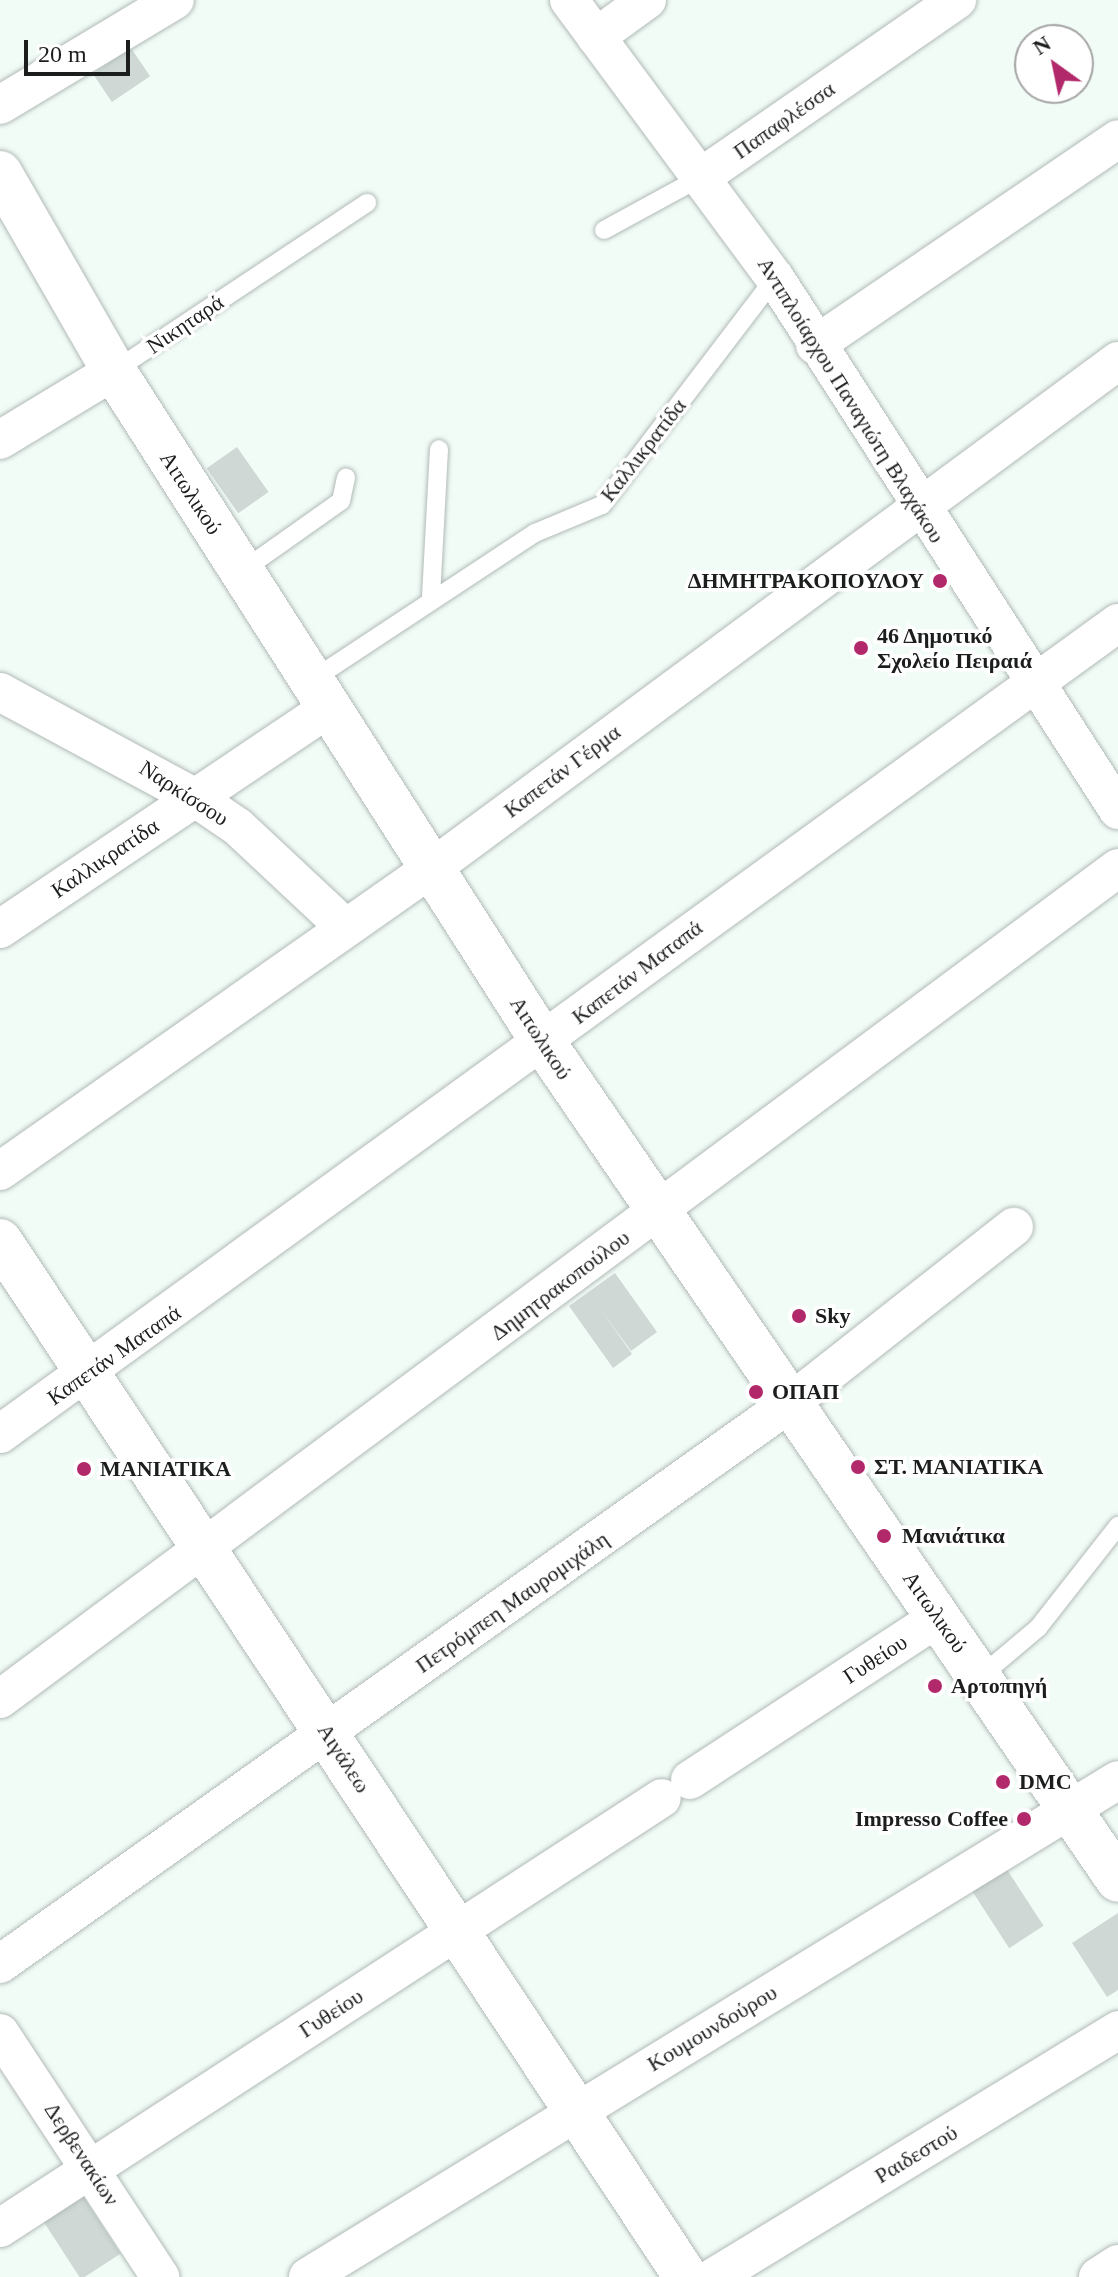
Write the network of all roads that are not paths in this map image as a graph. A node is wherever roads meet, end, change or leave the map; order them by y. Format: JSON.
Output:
{"nodes":[{"id":1,"x":175,"y":0,"type":"edge"},
{"id":2,"x":569,"y":0,"type":"edge"},
{"id":3,"x":647,"y":0,"type":"edge"},
{"id":4,"x":957,"y":0,"type":"edge"},
{"id":5,"x":596,"y":37,"type":"junction"},
{"id":6,"x":0,"y":105,"type":"edge"},
{"id":7,"x":1118,"y":139,"type":"edge"},
{"id":8,"x":0,"y":173,"type":"edge"},
{"id":9,"x":704,"y":175,"type":"junction"},
{"id":10,"x":367,"y":203,"type":"dead end"},
{"id":11,"x":604,"y":230,"type":"dead end"},
{"id":12,"x":775,"y":278,"type":"junction"},
{"id":13,"x":815,"y":345,"type":"junction"},
{"id":14,"x":1118,"y":361,"type":"edge"},
{"id":15,"x":114,"y":371,"type":"junction"},
{"id":16,"x":0,"y":440,"type":"edge"},
{"id":17,"x":439,"y":449,"type":"dead end"},
{"id":18,"x":346,"y":478,"type":"dead end"},
{"id":19,"x":918,"y":508,"type":"junction"},
{"id":20,"x":242,"y":571,"type":"junction"},
{"id":21,"x":431,"y":597,"type":"junction"},
{"id":22,"x":1118,"y":623,"type":"edge"},
{"id":23,"x":1035,"y":685,"type":"junction"},
{"id":24,"x":321,"y":694,"type":"junction"},
{"id":25,"x":5,"y":701,"type":"edge"},
{"id":26,"x":194,"y":797,"type":"junction"},
{"id":27,"x":1118,"y":810,"type":"edge"},
{"id":28,"x":432,"y":868,"type":"junction"},
{"id":29,"x":1118,"y":868,"type":"edge"},
{"id":30,"x":345,"y":927,"type":"junction"},
{"id":31,"x":0,"y":929,"type":"edge"},
{"id":32,"x":543,"y":1042,"type":"junction"},
{"id":33,"x":0,"y":1171,"type":"edge"},
{"id":34,"x":659,"y":1211,"type":"junction"},
{"id":35,"x":1014,"y":1227,"type":"dead end"},
{"id":36,"x":0,"y":1241,"type":"edge"},
{"id":37,"x":90,"y":1375,"type":"junction"},
{"id":38,"x":790,"y":1403,"type":"junction"},
{"id":39,"x":0,"y":1434,"type":"edge"},
{"id":40,"x":1118,"y":1526,"type":"edge"},
{"id":41,"x":207,"y":1551,"type":"junction"},
{"id":42,"x":939,"y":1617,"type":"junction"},
{"id":43,"x":981,"y":1676,"type":"junction"},
{"id":44,"x":0,"y":1699,"type":"edge"},
{"id":45,"x":327,"y":1733,"type":"junction"},
{"id":46,"x":1118,"y":1780,"type":"edge"},
{"id":47,"x":1071,"y":1810,"type":"junction"},
{"id":48,"x":1118,"y":1880,"type":"edge"},
{"id":49,"x":458,"y":1931,"type":"junction"},
{"id":50,"x":0,"y":1964,"type":"edge"},
{"id":51,"x":1118,"y":2030,"type":"edge"},
{"id":52,"x":0,"y":2033,"type":"edge"},
{"id":53,"x":575,"y":2109,"type":"junction"},
{"id":54,"x":93,"y":2168,"type":"junction"},
{"id":55,"x":0,"y":2228,"type":"edge"},
{"id":56,"x":1118,"y":2264,"type":"edge"},
{"id":57,"x":160,"y":2277,"type":"edge"},
{"id":58,"x":308,"y":2277,"type":"edge"},
{"id":59,"x":686,"y":2277,"type":"edge"},
{"id":60,"x":714,"y":2277,"type":"edge"},
{"id":61,"x":1098,"y":2277,"type":"edge"}],
"edges":[{"from":1,"to":6,"type":"street"},
{"from":2,"to":5,"type":"street","name":"Αντιπλοίαρχου Παναγιώτη Βλαχάκου"},
{"from":3,"to":5,"type":"street"},
{"from":4,"to":9,"type":"street","name":"Παπαφλέσσα"},
{"from":5,"to":9,"type":"street","name":"Αντιπλοίαρχου Παναγιώτη Βλαχάκου"},
{"from":7,"to":13,"type":"street"},
{"from":8,"to":15,"type":"street","name":"Αιτωλικού"},
{"from":9,"to":11,"type":"lane","name":"Παπαφλέσσα"},
{"from":9,"to":12,"type":"street","name":"Αντιπλοίαρχου Παναγιώτη Βλαχάκου"},
{"from":10,"to":15,"type":"lane","name":"Νικηταρά"},
{"from":12,"to":13,"type":"street","name":"Αντιπλοίαρχου Παναγιώτη Βλαχάκου"},
{"from":12,"to":21,"type":"lane","name":"Καλλικρατίδα"},
{"from":13,"to":19,"type":"street","name":"Αντιπλοίαρχου Παναγιώτη Βλαχάκου"},
{"from":14,"to":19,"type":"street","name":"Καπετάν Γέρμα"},
{"from":15,"to":16,"type":"street","name":"Νικηταρά"},
{"from":15,"to":20,"type":"street","name":"Αιτωλικού"},
{"from":17,"to":21,"type":"lane"},
{"from":18,"to":20,"type":"lane"},
{"from":19,"to":23,"type":"street","name":"Αντιπλοίαρχου Παναγιώτη Βλαχάκου"},
{"from":19,"to":28,"type":"street","name":"Καπετάν Γέρμα"},
{"from":20,"to":24,"type":"street","name":"Αιτωλικού"},
{"from":21,"to":24,"type":"lane","name":"Καλλικρατίδα"},
{"from":22,"to":23,"type":"street","name":"Καπετάν Ματαπά"},
{"from":23,"to":27,"type":"street","name":"Αντιπλοίαρχου Παναγιώτη Βλαχάκου"},
{"from":23,"to":32,"type":"street","name":"Καπετάν Ματαπά"},
{"from":24,"to":26,"type":"street","name":"Καλλικρατίδα"},
{"from":24,"to":28,"type":"street","name":"Αιτωλικού"},
{"from":25,"to":26,"type":"street","name":"Ναρκίσσου"},
{"from":26,"to":30,"type":"street","name":"Ναρκίσσου"},
{"from":26,"to":31,"type":"street","name":"Καλλικρατίδα"},
{"from":28,"to":30,"type":"street","name":"Καπετάν Γέρμα"},
{"from":28,"to":32,"type":"street","name":"Αιτωλικού"},
{"from":29,"to":34,"type":"street","name":"Δημητρακοπούλου"},
{"from":30,"to":33,"type":"street","name":"Καπετάν Γέρμα"},
{"from":32,"to":34,"type":"street","name":"Αιτωλικού"},
{"from":32,"to":37,"type":"street","name":"Καπετάν Ματαπά"},
{"from":34,"to":38,"type":"street","name":"Αιτωλικού"},
{"from":34,"to":41,"type":"street","name":"Δημητρακοπούλου"},
{"from":35,"to":38,"type":"street","name":"Πετρόμπεη Μαυρομιχάλη"},
{"from":36,"to":37,"type":"street","name":"Αιγάλεω"},
{"from":37,"to":39,"type":"street","name":"Καπετάν Ματαπά"},
{"from":37,"to":41,"type":"street","name":"Αιγάλεω"},
{"from":38,"to":42,"type":"street","name":"Αιτωλικού"},
{"from":38,"to":45,"type":"street","name":"Πετρόμπεη Μαυρομιχάλη"},
{"from":40,"to":43,"type":"lane"},
{"from":41,"to":44,"type":"street","name":"Δημητρακοπούλου"},
{"from":41,"to":45,"type":"street","name":"Αιγάλεω"},
{"from":42,"to":43,"type":"street","name":"Αιτωλικού"},
{"from":42,"to":49,"type":"street","name":"Γυθείου"},
{"from":43,"to":47,"type":"street","name":"Αιτωλικού"},
{"from":45,"to":49,"type":"street","name":"Αιγάλεω"},
{"from":45,"to":50,"type":"street","name":"Πετρόμπεη Μαυρομιχάλη"},
{"from":46,"to":47,"type":"street","name":"Κουμουνδούρου"},
{"from":47,"to":48,"type":"street","name":"Αιτωλικού"},
{"from":47,"to":53,"type":"street","name":"Κουμουνδούρου"},
{"from":49,"to":53,"type":"street","name":"Αιγάλεω"},
{"from":49,"to":54,"type":"street","name":"Γυθείου"},
{"from":51,"to":60,"type":"street","name":"Ραιδεστού"},
{"from":52,"to":54,"type":"street","name":"Δερβενακίων"},
{"from":53,"to":58,"type":"street","name":"Κουμουνδούρου"},
{"from":53,"to":59,"type":"street","name":"Αιγάλεω"},
{"from":54,"to":55,"type":"street","name":"Γυθείου"},
{"from":54,"to":57,"type":"street","name":"Δερβενακίων"},
{"from":56,"to":61,"type":"street"}]}
